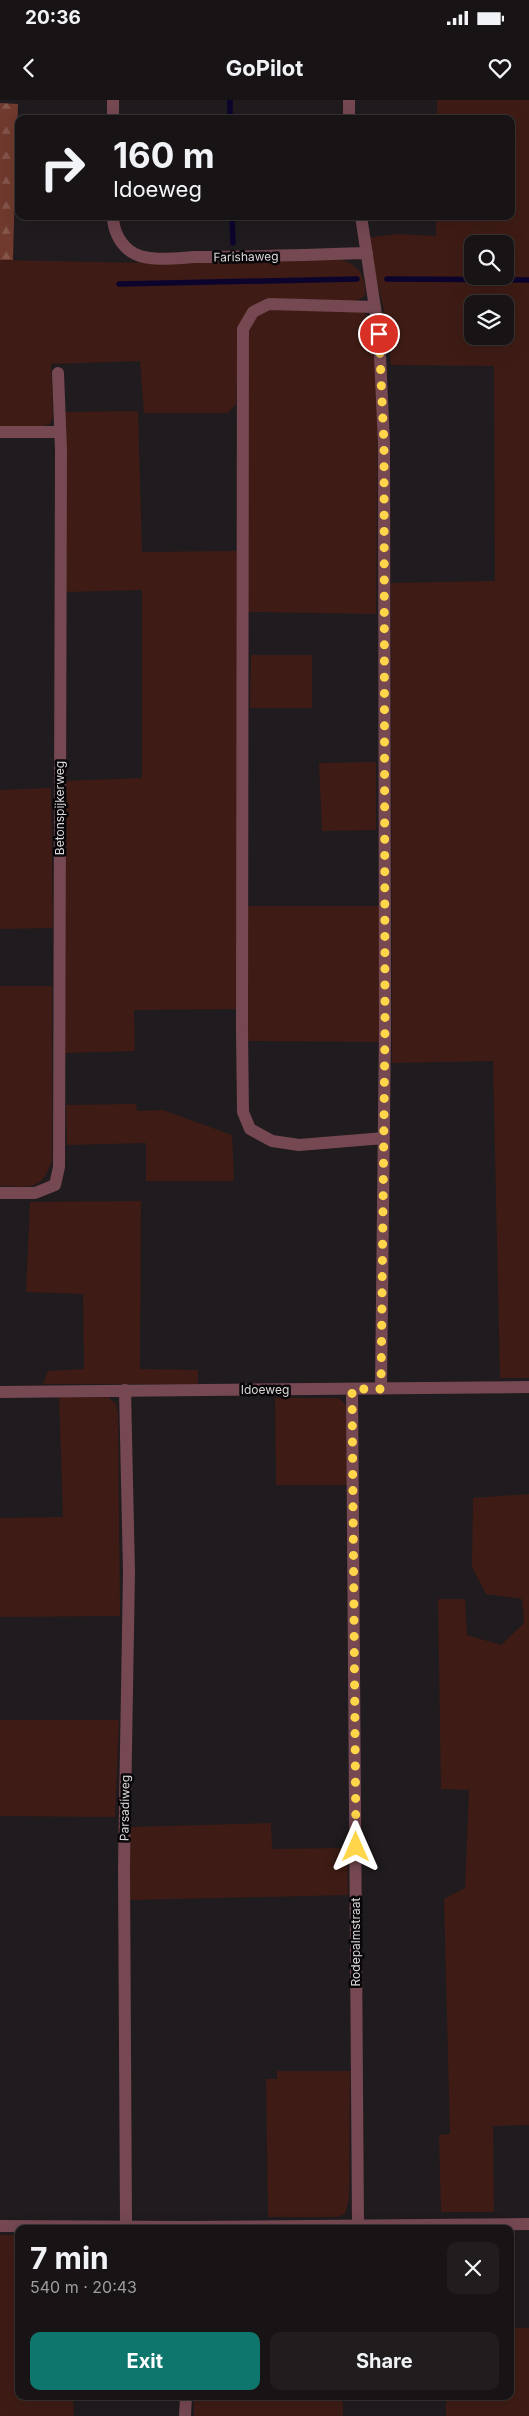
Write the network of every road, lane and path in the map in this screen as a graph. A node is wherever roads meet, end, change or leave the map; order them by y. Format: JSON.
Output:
{"nodes":[{"id":1,"x":112,"y":100,"type":"edge"},
{"id":2,"x":349,"y":100,"type":"edge"},
{"id":3,"x":113,"y":115,"type":"edge"},
{"id":4,"x":349,"y":115,"type":"edge"},
{"id":5,"x":114,"y":220,"type":"edge"},
{"id":6,"x":362,"y":220,"type":"edge"},
{"id":7,"x":366,"y":254,"type":"junction"},
{"id":8,"x":374,"y":307,"type":"junction"},
{"id":9,"x":58,"y":373,"type":"dead end"},
{"id":10,"x":0,"y":432,"type":"edge"},
{"id":11,"x":60,"y":432,"type":"junction"},
{"id":12,"x":384,"y":1138,"type":"junction"},
{"id":13,"x":0,"y":1193,"type":"edge"},
{"id":14,"x":529,"y":1387,"type":"edge"},
{"id":15,"x":352,"y":1389,"type":"junction"},
{"id":16,"x":381,"y":1389,"type":"junction"},
{"id":17,"x":125,"y":1390,"type":"junction"},
{"id":18,"x":0,"y":1392,"type":"edge"},
{"id":19,"x":529,"y":2224,"type":"edge"},
{"id":20,"x":126,"y":2225,"type":"edge"},
{"id":21,"x":358,"y":2225,"type":"joint"},
{"id":22,"x":0,"y":2226,"type":"edge"},
{"id":23,"x":15,"y":2226,"type":"edge"},
{"id":24,"x":186,"y":2400,"type":"edge"},
{"id":25,"x":186,"y":2416,"type":"edge"}],
"edges":[{"from":1,"to":3,"type":"street"},
{"from":2,"to":4,"type":"street"},
{"from":5,"to":7,"type":"street","name":"Farishaweg"},
{"from":6,"to":7,"type":"street"},
{"from":7,"to":8,"type":"street"},
{"from":8,"to":12,"type":"street"},
{"from":8,"to":12,"type":"street"},
{"from":9,"to":11,"type":"street","name":"Betonspijkerweg"},
{"from":10,"to":11,"type":"street"},
{"from":11,"to":13,"type":"street","name":"Betonspijkerweg"},
{"from":12,"to":16,"type":"street"},
{"from":14,"to":16,"type":"street","name":"Idoeweg"},
{"from":15,"to":16,"type":"street","name":"Idoeweg"},
{"from":15,"to":17,"type":"street","name":"Idoeweg"},
{"from":15,"to":21,"type":"street","name":"Rodepalmstraat"},
{"from":17,"to":18,"type":"street","name":"Idoeweg"},
{"from":17,"to":20,"type":"street","name":"Parsadiweg"},
{"from":19,"to":21,"type":"street"},
{"from":22,"to":23,"type":"street"},
{"from":24,"to":25,"type":"street"}]}
